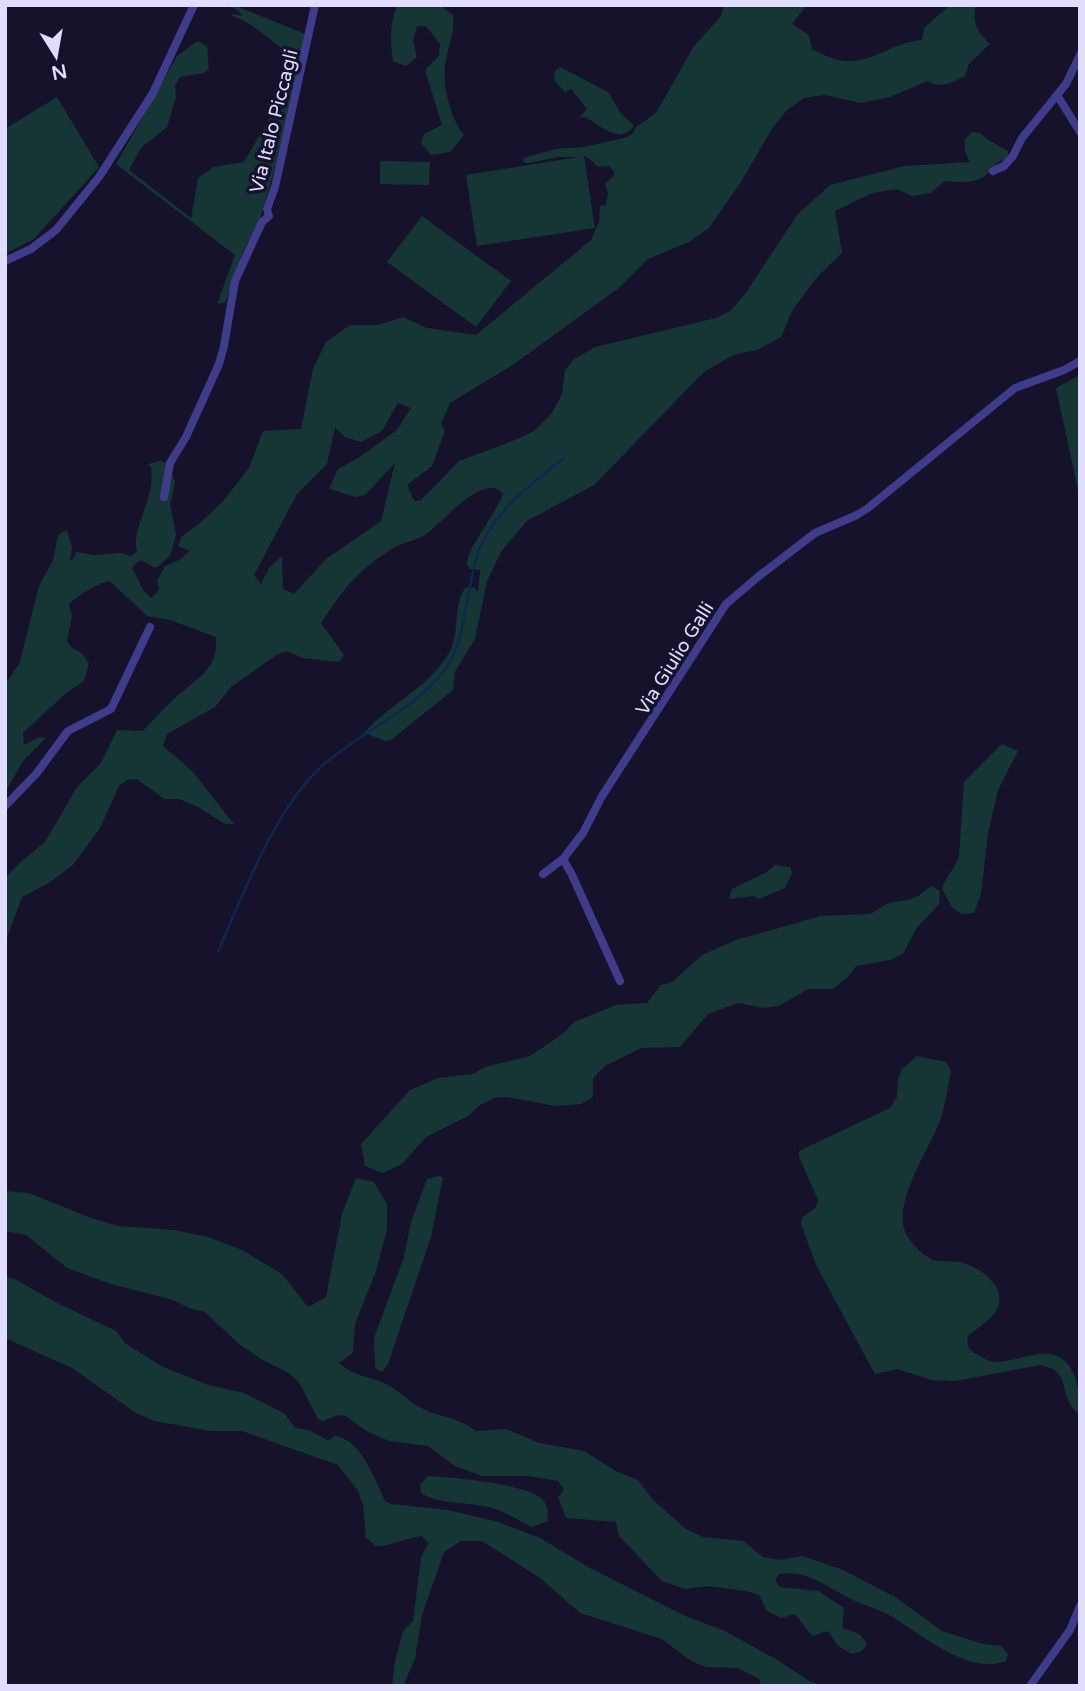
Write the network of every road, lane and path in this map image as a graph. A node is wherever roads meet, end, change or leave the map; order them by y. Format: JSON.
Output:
{"nodes":[{"id":1,"x":194,"y":5,"type":"edge"},
{"id":2,"x":315,"y":5,"type":"edge"},
{"id":3,"x":1080,"y":55,"type":"edge"},
{"id":4,"x":1057,"y":95,"type":"junction"},
{"id":5,"x":1080,"y":132,"type":"edge"},
{"id":6,"x":993,"y":171,"type":"dead end"},
{"id":7,"x":5,"y":261,"type":"edge"},
{"id":8,"x":1080,"y":361,"type":"edge"},
{"id":9,"x":164,"y":497,"type":"dead end"},
{"id":10,"x":150,"y":628,"type":"dead end"},
{"id":11,"x":5,"y":806,"type":"edge"},
{"id":12,"x":562,"y":859,"type":"junction"},
{"id":13,"x":543,"y":874,"type":"dead end"},
{"id":14,"x":620,"y":981,"type":"dead end"},
{"id":15,"x":1080,"y":1606,"type":"edge"},
{"id":16,"x":1030,"y":1686,"type":"edge"}],
"edges":[{"from":1,"to":7,"type":"street"},
{"from":2,"to":9,"type":"street","name":"Via Italo Piccagli"},
{"from":3,"to":4,"type":"street"},
{"from":4,"to":5,"type":"street"},
{"from":4,"to":6,"type":"street"},
{"from":8,"to":12,"type":"street","name":"Via Giulio Galli"},
{"from":10,"to":11,"type":"street"},
{"from":12,"to":13,"type":"street","name":"Via Giulio Galli"},
{"from":12,"to":14,"type":"street"},
{"from":15,"to":16,"type":"street"}]}
